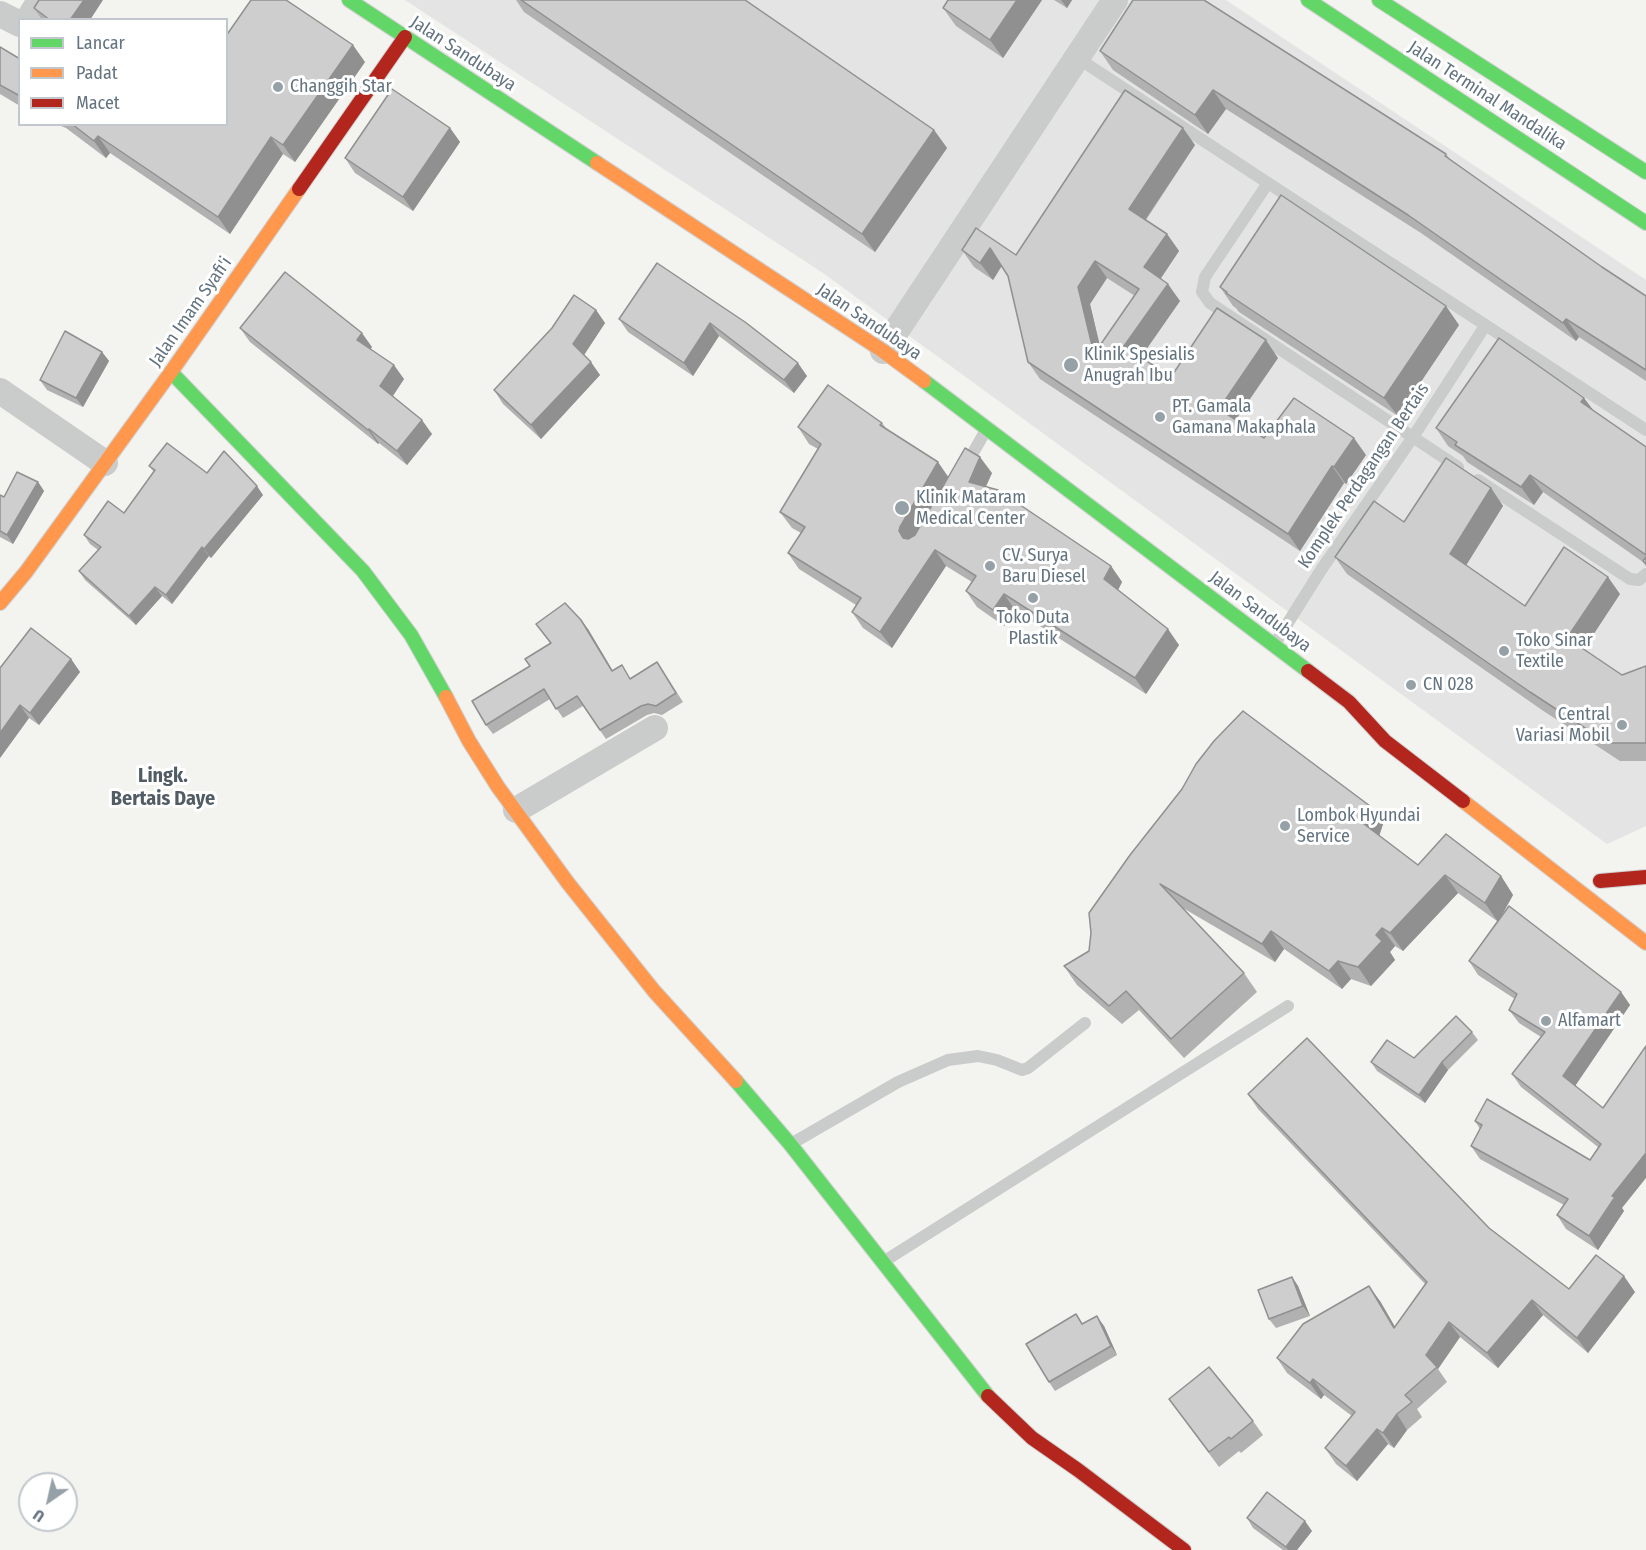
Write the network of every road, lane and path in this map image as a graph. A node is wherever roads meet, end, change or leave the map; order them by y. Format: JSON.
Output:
{"nodes":[{"id":1,"x":40,"y":0,"type":"edge"},
{"id":2,"x":349,"y":0,"type":"edge"},
{"id":3,"x":1115,"y":0,"type":"edge"},
{"id":4,"x":1308,"y":0,"type":"edge"},
{"id":5,"x":1379,"y":0,"type":"edge"},
{"id":6,"x":0,"y":14,"type":"edge"},
{"id":7,"x":29,"y":18,"type":"edge"},
{"id":8,"x":18,"y":23,"type":"edge"},
{"id":9,"x":405,"y":37,"type":"junction"},
{"id":10,"x":1076,"y":57,"type":"junction"},
{"id":11,"x":1646,"y":172,"type":"edge"},
{"id":12,"x":1268,"y":183,"type":"junction"},
{"id":13,"x":1646,"y":223,"type":"edge"},
{"id":14,"x":1485,"y":326,"type":"junction"},
{"id":15,"x":883,"y":351,"type":"junction"},
{"id":16,"x":171,"y":372,"type":"junction"},
{"id":17,"x":0,"y":391,"type":"edge"},
{"id":18,"x":987,"y":429,"type":"junction"},
{"id":19,"x":1646,"y":430,"type":"edge"},
{"id":20,"x":1413,"y":437,"type":"junction"},
{"id":21,"x":105,"y":463,"type":"junction"},
{"id":22,"x":958,"y":478,"type":"edge"},
{"id":23,"x":1646,"y":574,"type":"edge"},
{"id":24,"x":4,"y":592,"type":"edge"},
{"id":25,"x":1274,"y":646,"type":"junction"},
{"id":26,"x":1349,"y":702,"type":"junction"},
{"id":27,"x":1387,"y":720,"type":"dead end"},
{"id":28,"x":655,"y":728,"type":"dead end"},
{"id":29,"x":516,"y":810,"type":"junction"},
{"id":30,"x":1646,"y":877,"type":"edge"},
{"id":31,"x":1618,"y":896,"type":"dead end"},
{"id":32,"x":1646,"y":943,"type":"edge"},
{"id":33,"x":1288,"y":1006,"type":"dead end"},
{"id":34,"x":1085,"y":1023,"type":"dead end"},
{"id":35,"x":790,"y":1144,"type":"junction"},
{"id":36,"x":882,"y":1263,"type":"junction"},
{"id":37,"x":1184,"y":1550,"type":"edge"}],
"edges":[{"from":1,"to":7,"type":"street"},
{"from":2,"to":9,"type":"main road","name":"Jalan Sandubaya"},
{"from":3,"to":10,"type":"street"},
{"from":4,"to":13,"type":"main road","name":"Jalan Terminal Mandalika"},
{"from":5,"to":11,"type":"main road"},
{"from":6,"to":8,"type":"street"},
{"from":9,"to":15,"type":"main road","name":"Jalan Sandubaya"},
{"from":9,"to":16,"type":"main road","name":"Jalan Imam Syafi'i"},
{"from":10,"to":12,"type":"lane"},
{"from":10,"to":15,"type":"street"},
{"from":12,"to":14,"type":"lane"},
{"from":12,"to":20,"type":"lane"},
{"from":14,"to":19,"type":"lane"},
{"from":14,"to":20,"type":"lane","name":"Komplek Perdagangan Bertais"},
{"from":15,"to":18,"type":"main road","name":"Jalan Sandubaya"},
{"from":16,"to":21,"type":"main road","name":"Jalan Imam Syafi'i"},
{"from":16,"to":29,"type":"main road"},
{"from":17,"to":21,"type":"street"},
{"from":18,"to":22,"type":"lane"},
{"from":18,"to":25,"type":"main road","name":"Jalan Sandubaya"},
{"from":20,"to":23,"type":"lane"},
{"from":20,"to":25,"type":"lane","name":"Komplek Perdagangan Bertais"},
{"from":21,"to":24,"type":"main road","name":"Jalan Imam Syafi'i"},
{"from":25,"to":26,"type":"main road","name":"Jalan Sandubaya"},
{"from":26,"to":27,"type":"main road","name":"Jalan Sandubaya"},
{"from":26,"to":32,"type":"main road","name":"Jalan Sandubaya"},
{"from":28,"to":29,"type":"street"},
{"from":29,"to":35,"type":"main road"},
{"from":30,"to":31,"type":"main road"},
{"from":33,"to":36,"type":"lane"},
{"from":34,"to":35,"type":"lane"},
{"from":35,"to":36,"type":"main road"},
{"from":36,"to":37,"type":"main road"}]}
